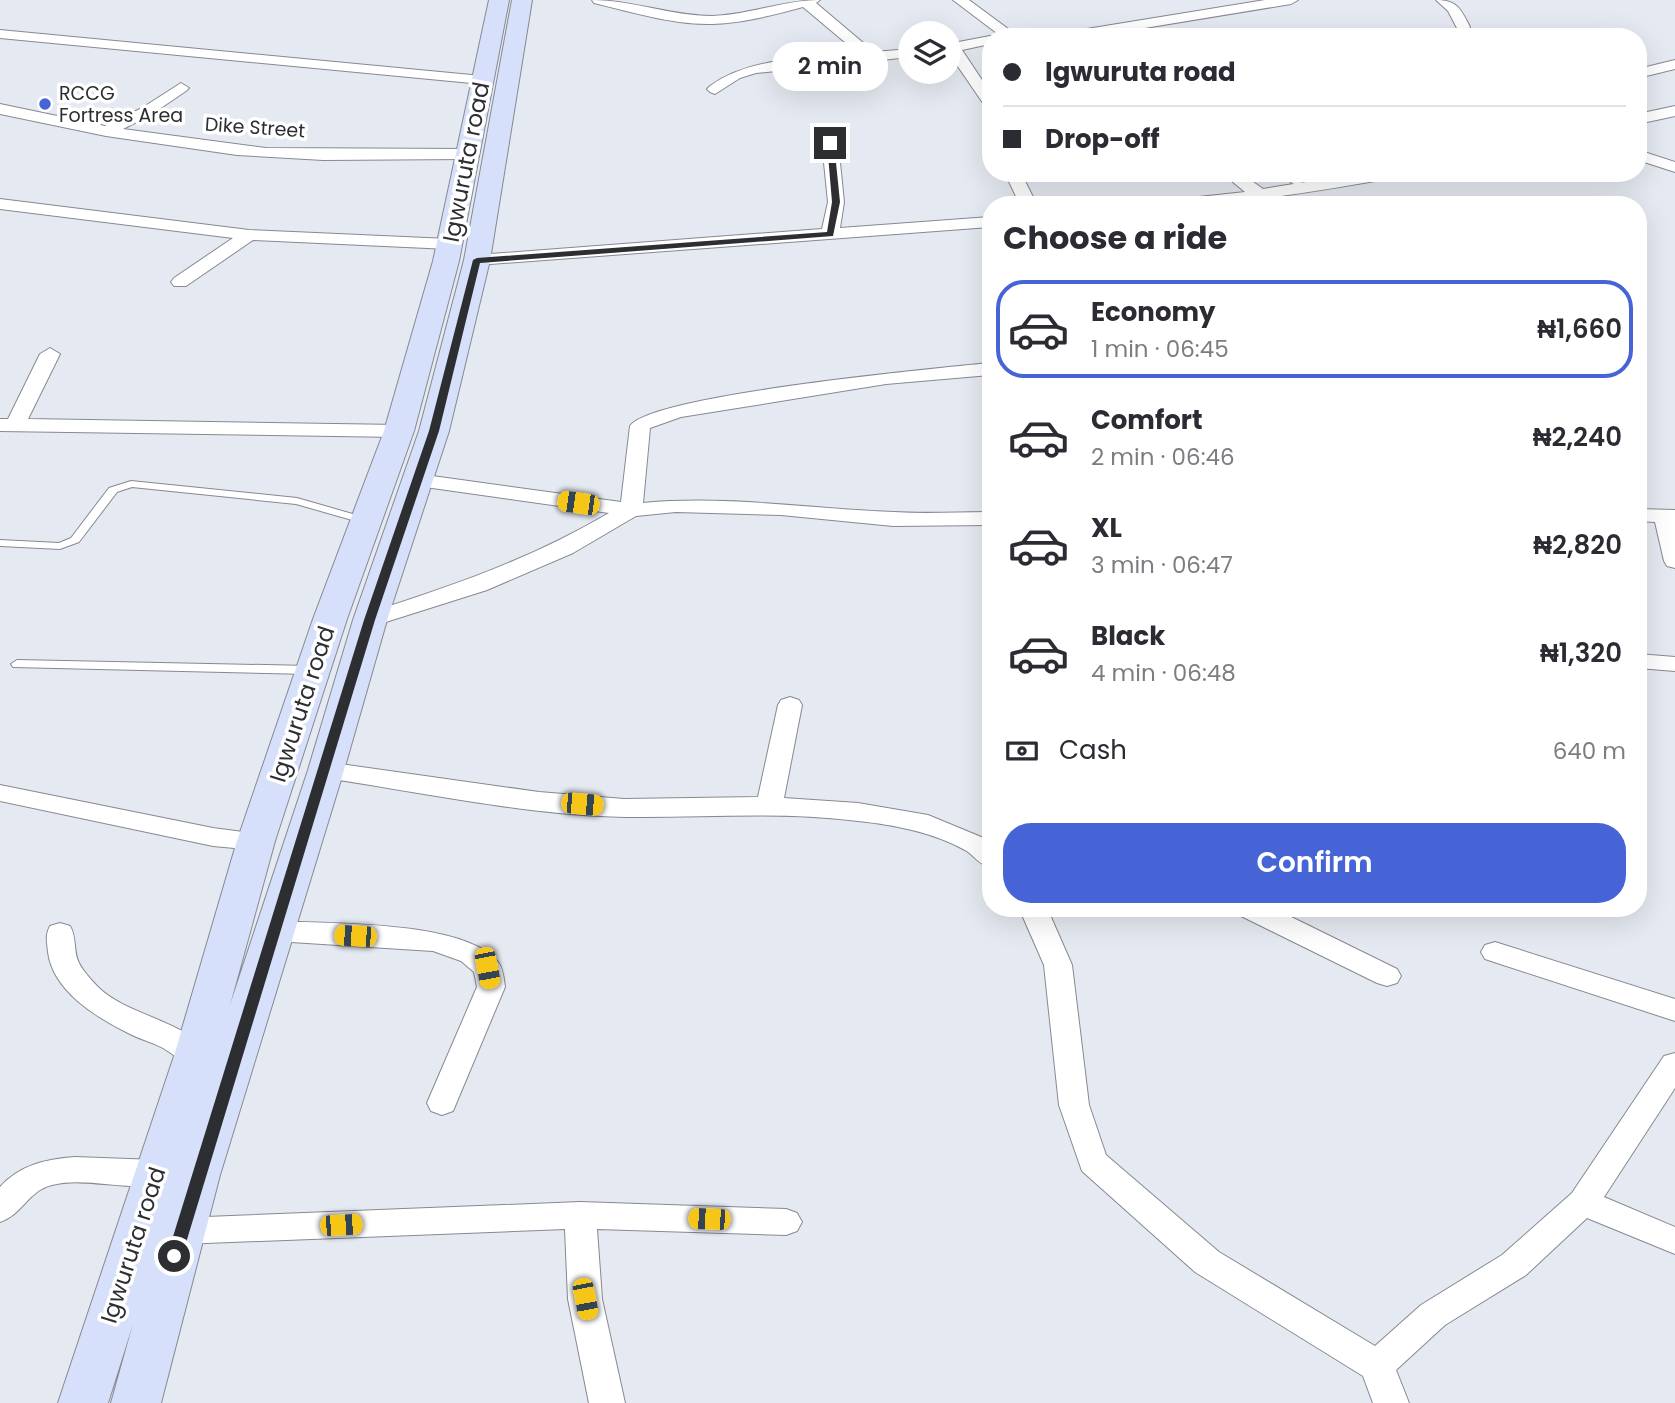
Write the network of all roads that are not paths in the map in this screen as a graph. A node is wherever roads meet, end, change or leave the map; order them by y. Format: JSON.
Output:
{"nodes":[{"id":1,"x":499,"y":0,"type":"edge"},
{"id":2,"x":522,"y":0,"type":"edge"},
{"id":3,"x":599,"y":0,"type":"edge"},
{"id":4,"x":960,"y":0,"type":"edge"},
{"id":5,"x":1291,"y":0,"type":"edge"},
{"id":6,"x":1443,"y":0,"type":"edge"},
{"id":7,"x":810,"y":1,"type":"edge"},
{"id":8,"x":1463,"y":27,"type":"dead end"},
{"id":9,"x":998,"y":28,"type":"edge"},
{"id":10,"x":1118,"y":28,"type":"edge"},
{"id":11,"x":0,"y":34,"type":"edge"},
{"id":12,"x":982,"y":42,"type":"edge"},
{"id":13,"x":961,"y":46,"type":"edge"},
{"id":14,"x":898,"y":54,"type":"edge"},
{"id":15,"x":870,"y":55,"type":"junction"},
{"id":16,"x":961,"y":62,"type":"edge"},
{"id":17,"x":1675,"y":64,"type":"edge"},
{"id":18,"x":1647,"y":72,"type":"edge"},
{"id":19,"x":482,"y":80,"type":"junction"},
{"id":20,"x":181,"y":88,"type":"dead end"},
{"id":21,"x":715,"y":89,"type":"dead end"},
{"id":22,"x":982,"y":92,"type":"edge"},
{"id":23,"x":0,"y":109,"type":"edge"},
{"id":24,"x":1675,"y":111,"type":"edge"},
{"id":25,"x":1647,"y":117,"type":"edge"},
{"id":26,"x":106,"y":131,"type":"junction"},
{"id":27,"x":830,"y":143,"type":"dead end"},
{"id":28,"x":467,"y":154,"type":"junction"},
{"id":29,"x":1647,"y":158,"type":"edge"},
{"id":30,"x":1675,"y":167,"type":"edge"},
{"id":31,"x":1237,"y":182,"type":"edge"},
{"id":32,"x":1296,"y":182,"type":"edge"},
{"id":33,"x":1341,"y":182,"type":"edge"},
{"id":34,"x":1306,"y":188,"type":"junction"},
{"id":35,"x":1248,"y":196,"type":"edge"},
{"id":36,"x":1265,"y":196,"type":"edge"},
{"id":37,"x":0,"y":204,"type":"edge"},
{"id":38,"x":982,"y":223,"type":"edge"},
{"id":39,"x":830,"y":234,"type":"junction"},
{"id":40,"x":249,"y":235,"type":"junction"},
{"id":41,"x":463,"y":252,"type":"junction"},
{"id":42,"x":180,"y":282,"type":"dead end"},
{"id":43,"x":50,"y":354,"type":"dead end"},
{"id":44,"x":982,"y":370,"type":"edge"},
{"id":45,"x":8,"y":425,"type":"edge"},
{"id":46,"x":399,"y":431,"type":"junction"},
{"id":47,"x":418,"y":480,"type":"junction"},
{"id":48,"x":631,"y":510,"type":"junction"},
{"id":49,"x":1647,"y":516,"type":"edge"},
{"id":50,"x":1670,"y":517,"type":"edge"},
{"id":51,"x":982,"y":520,"type":"edge"},
{"id":52,"x":366,"y":521,"type":"junction"},
{"id":53,"x":0,"y":543,"type":"edge"},
{"id":54,"x":1675,"y":561,"type":"edge"},
{"id":55,"x":370,"y":620,"type":"junction"},
{"id":56,"x":1647,"y":662,"type":"edge"},
{"id":57,"x":17,"y":664,"type":"dead end"},
{"id":58,"x":1675,"y":664,"type":"edge"},
{"id":59,"x":314,"y":670,"type":"junction"},
{"id":60,"x":790,"y":705,"type":"dead end"},
{"id":61,"x":326,"y":770,"type":"junction"},
{"id":62,"x":0,"y":793,"type":"edge"},
{"id":63,"x":769,"y":805,"type":"junction"},
{"id":64,"x":256,"y":841,"type":"junction"},
{"id":65,"x":982,"y":847,"type":"edge"},
{"id":66,"x":1038,"y":917,"type":"edge"},
{"id":67,"x":1267,"y":917,"type":"edge"},
{"id":68,"x":275,"y":931,"type":"junction"},
{"id":69,"x":60,"y":933,"type":"dead end"},
{"id":70,"x":1495,"y":952,"type":"dead end"},
{"id":71,"x":1387,"y":976,"type":"dead end"},
{"id":72,"x":1675,"y":1010,"type":"edge"},
{"id":73,"x":195,"y":1056,"type":"junction"},
{"id":74,"x":1675,"y":1064,"type":"edge"},
{"id":75,"x":442,"y":1103,"type":"dead end"},
{"id":76,"x":156,"y":1173,"type":"junction"},
{"id":77,"x":1583,"y":1202,"type":"junction"},
{"id":78,"x":0,"y":1209,"type":"edge"},
{"id":79,"x":580,"y":1215,"type":"junction"},
{"id":80,"x":786,"y":1222,"type":"dead end"},
{"id":81,"x":181,"y":1231,"type":"junction"},
{"id":82,"x":1675,"y":1241,"type":"edge"},
{"id":83,"x":1377,"y":1366,"type":"junction"},
{"id":84,"x":83,"y":1403,"type":"edge"},
{"id":85,"x":136,"y":1403,"type":"edge"},
{"id":86,"x":607,"y":1403,"type":"edge"},
{"id":87,"x":1391,"y":1403,"type":"edge"}],
"edges":[{"from":1,"to":19,"type":"main road","name":"Igwuruta road"},
{"from":2,"to":41,"type":"main road","name":"Igwuruta road"},
{"from":3,"to":7,"type":"street"},
{"from":4,"to":9,"type":"street"},
{"from":5,"to":10,"type":"street"},
{"from":6,"to":8,"type":"street"},
{"from":7,"to":15,"type":"street"},
{"from":11,"to":19,"type":"street"},
{"from":12,"to":13,"type":"street"},
{"from":14,"to":15,"type":"street"},
{"from":15,"to":21,"type":"street"},
{"from":16,"to":22,"type":"street"},
{"from":17,"to":18,"type":"street"},
{"from":19,"to":28,"type":"main road","name":"Igwuruta road"},
{"from":20,"to":26,"type":"street"},
{"from":23,"to":26,"type":"street","name":"Dike Street"},
{"from":24,"to":25,"type":"street"},
{"from":26,"to":28,"type":"street","name":"Dike Street"},
{"from":27,"to":39,"type":"street"},
{"from":28,"to":41,"type":"main road","name":"Igwuruta road"},
{"from":29,"to":30,"type":"street"},
{"from":31,"to":35,"type":"street"},
{"from":32,"to":34,"type":"lane"},
{"from":33,"to":34,"type":"street"},
{"from":34,"to":36,"type":"street"},
{"from":37,"to":40,"type":"street"},
{"from":38,"to":39,"type":"street"},
{"from":39,"to":41,"type":"street"},
{"from":40,"to":41,"type":"street"},
{"from":40,"to":42,"type":"street"},
{"from":41,"to":46,"type":"main road","name":"Igwuruta road"},
{"from":41,"to":47,"type":"main road","name":"Igwuruta road"},
{"from":43,"to":45,"type":"street"},
{"from":44,"to":48,"type":"street"},
{"from":45,"to":46,"type":"street"},
{"from":46,"to":52,"type":"main road","name":"Igwuruta road"},
{"from":47,"to":48,"type":"street"},
{"from":47,"to":55,"type":"main road","name":"Igwuruta road"},
{"from":48,"to":51,"type":"street"},
{"from":48,"to":55,"type":"street"},
{"from":49,"to":50,"type":"street"},
{"from":50,"to":54,"type":"street"},
{"from":52,"to":53,"type":"lane"},
{"from":52,"to":59,"type":"main road","name":"Igwuruta road"},
{"from":55,"to":61,"type":"main road","name":"Igwuruta road"},
{"from":56,"to":58,"type":"street"},
{"from":57,"to":59,"type":"lane"},
{"from":59,"to":64,"type":"main road","name":"Igwuruta road"},
{"from":60,"to":63,"type":"street"},
{"from":61,"to":63,"type":"street"},
{"from":61,"to":68,"type":"main road","name":"Igwuruta road"},
{"from":62,"to":64,"type":"street"},
{"from":63,"to":65,"type":"street"},
{"from":64,"to":73,"type":"main road","name":"Igwuruta road"},
{"from":66,"to":83,"type":"street"},
{"from":67,"to":71,"type":"street"},
{"from":68,"to":75,"type":"street"},
{"from":68,"to":81,"type":"main road","name":"Igwuruta road"},
{"from":69,"to":73,"type":"street"},
{"from":70,"to":72,"type":"street"},
{"from":73,"to":76,"type":"main road","name":"Igwuruta road"},
{"from":74,"to":77,"type":"street"},
{"from":76,"to":78,"type":"street"},
{"from":76,"to":84,"type":"main road","name":"Igwuruta road"},
{"from":77,"to":82,"type":"street"},
{"from":77,"to":83,"type":"street"},
{"from":79,"to":80,"type":"street"},
{"from":79,"to":81,"type":"street"},
{"from":79,"to":86,"type":"street"},
{"from":81,"to":85,"type":"main road","name":"Igwuruta road"},
{"from":83,"to":87,"type":"street"}]}
